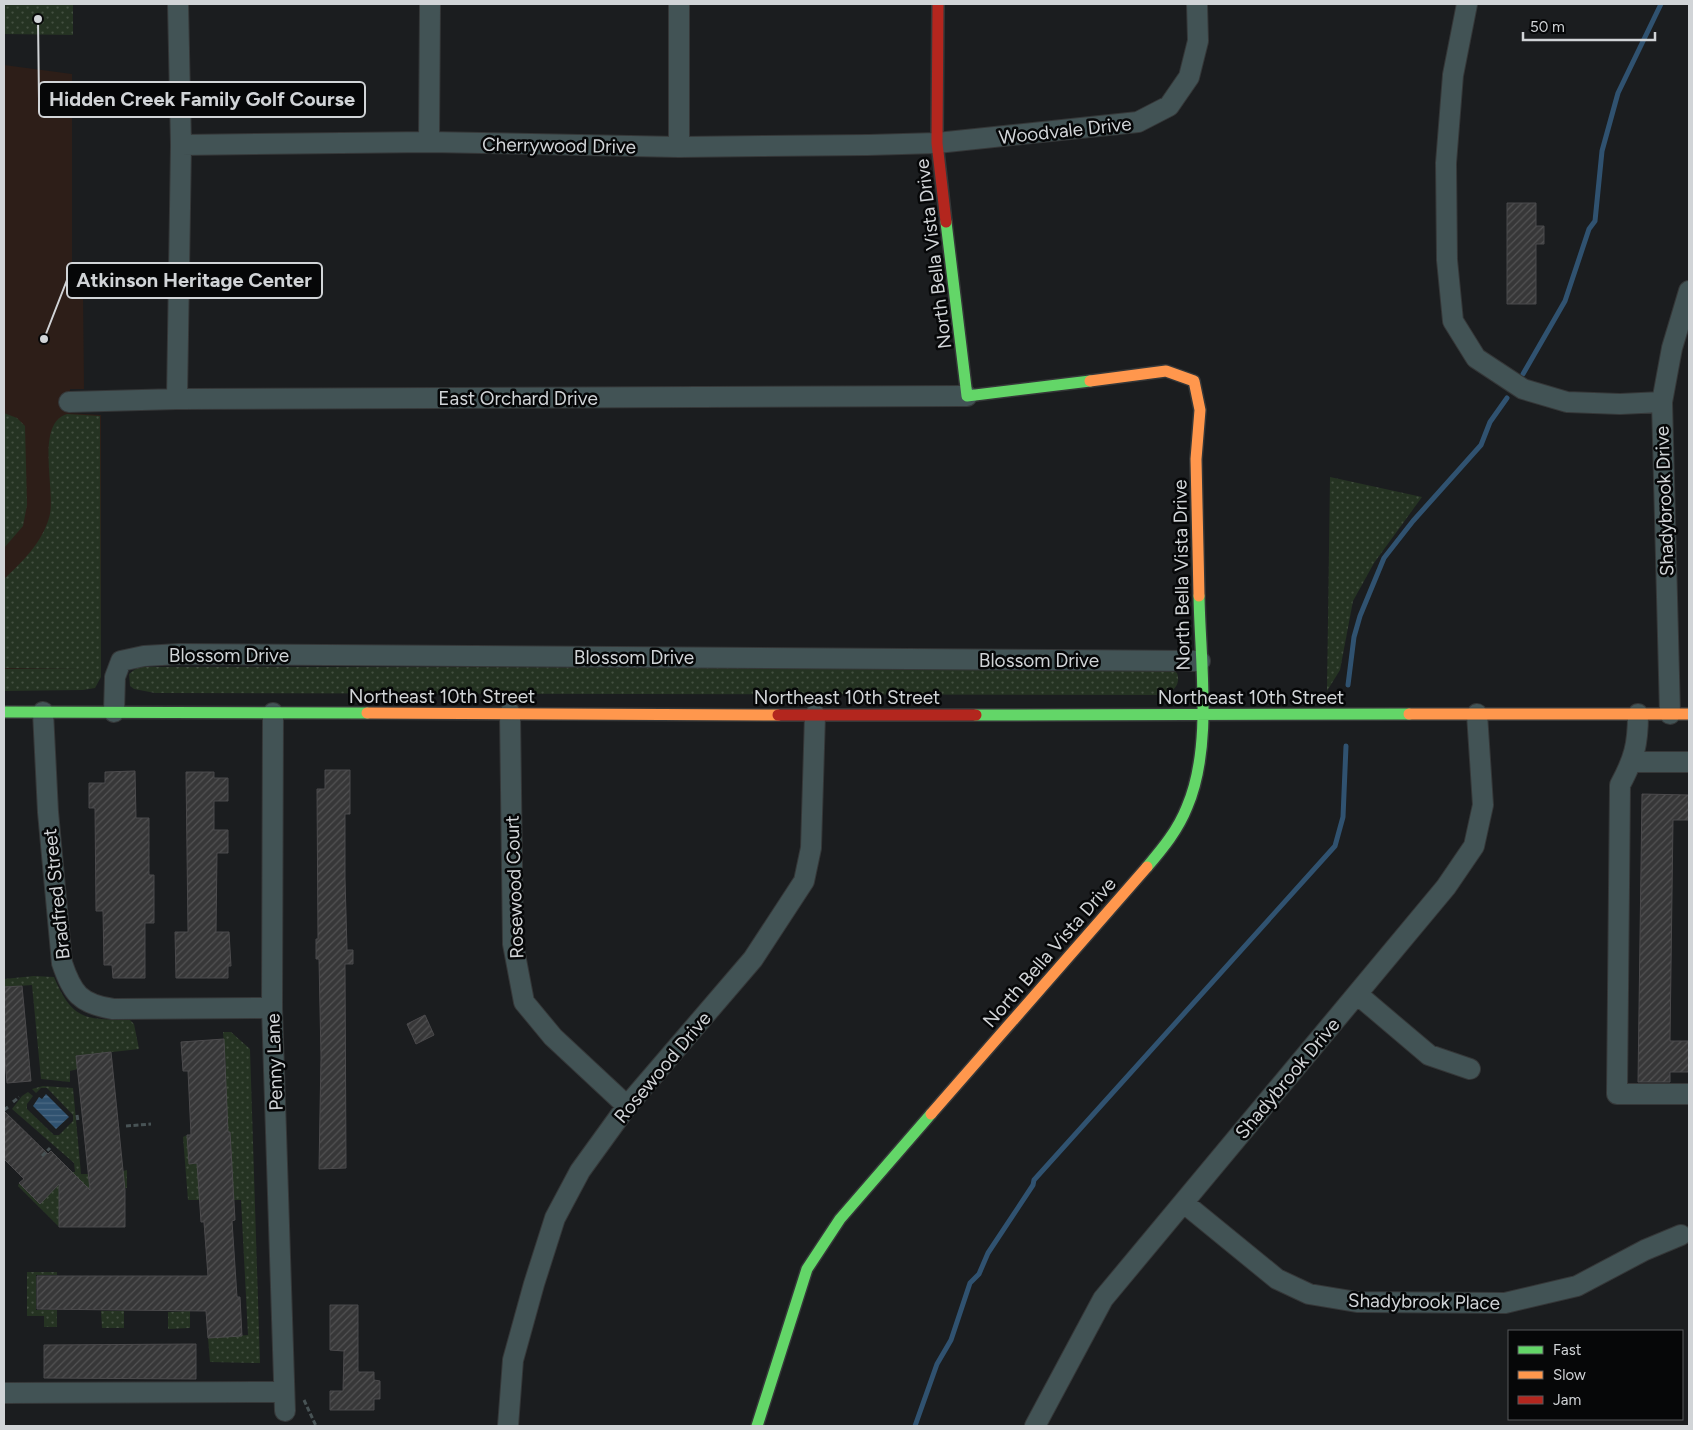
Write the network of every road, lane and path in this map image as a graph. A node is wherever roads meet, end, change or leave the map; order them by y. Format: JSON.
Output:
{"nodes":[{"id":1,"x":178,"y":4,"type":"edge"},
{"id":2,"x":430,"y":4,"type":"edge"},
{"id":3,"x":679,"y":4,"type":"edge"},
{"id":4,"x":938,"y":4,"type":"edge"},
{"id":5,"x":1197,"y":4,"type":"edge"},
{"id":6,"x":1467,"y":4,"type":"edge"},
{"id":7,"x":430,"y":142,"type":"junction"},
{"id":8,"x":937,"y":143,"type":"junction"},
{"id":9,"x":181,"y":145,"type":"junction"},
{"id":10,"x":679,"y":147,"type":"junction"},
{"id":11,"x":1689,"y":291,"type":"edge"},
{"id":12,"x":967,"y":396,"type":"junction"},
{"id":13,"x":177,"y":399,"type":"junction"},
{"id":14,"x":68,"y":402,"type":"dead end"},
{"id":15,"x":1662,"y":402,"type":"junction"},
{"id":16,"x":1200,"y":661,"type":"junction"},
{"id":17,"x":4,"y":712,"type":"edge"},
{"id":18,"x":43,"y":712,"type":"junction"},
{"id":19,"x":114,"y":712,"type":"junction"},
{"id":20,"x":273,"y":712,"type":"junction"},
{"id":21,"x":510,"y":713,"type":"junction"},
{"id":22,"x":1200,"y":714,"type":"junction"},
{"id":23,"x":1477,"y":714,"type":"junction"},
{"id":24,"x":1638,"y":714,"type":"junction"},
{"id":25,"x":1680,"y":714,"type":"edge"},
{"id":26,"x":815,"y":715,"type":"junction"},
{"id":27,"x":1632,"y":762,"type":"junction"},
{"id":28,"x":1689,"y":762,"type":"edge"},
{"id":29,"x":1357,"y":994,"type":"junction"},
{"id":30,"x":272,"y":1008,"type":"junction"},
{"id":31,"x":1470,"y":1070,"type":"dead end"},
{"id":32,"x":1689,"y":1094,"type":"edge"},
{"id":33,"x":19,"y":1097,"type":"dead end"},
{"id":34,"x":13,"y":1102,"type":"dead end"},
{"id":35,"x":627,"y":1106,"type":"junction"},
{"id":36,"x":8,"y":1107,"type":"dead end"},
{"id":37,"x":4,"y":1110,"type":"edge"},
{"id":38,"x":77,"y":1115,"type":"dead end"},
{"id":39,"x":78,"y":1121,"type":"dead end"},
{"id":40,"x":151,"y":1124,"type":"dead end"},
{"id":41,"x":126,"y":1126,"type":"dead end"},
{"id":42,"x":50,"y":1148,"type":"dead end"},
{"id":43,"x":42,"y":1156,"type":"dead end"},
{"id":44,"x":1184,"y":1203,"type":"junction"},
{"id":45,"x":1681,"y":1235,"type":"dead end"},
{"id":46,"x":4,"y":1393,"type":"edge"},
{"id":47,"x":303,"y":1399,"type":"dead end"},
{"id":48,"x":316,"y":1426,"type":"edge"},
{"id":49,"x":508,"y":1426,"type":"edge"},
{"id":50,"x":757,"y":1426,"type":"edge"},
{"id":51,"x":1035,"y":1426,"type":"edge"}],
"edges":[{"from":1,"to":9,"type":"street"},
{"from":2,"to":7,"type":"street"},
{"from":3,"to":10,"type":"street"},
{"from":4,"to":8,"type":"street","name":"North Bella Vista Drive"},
{"from":5,"to":8,"type":"street","name":"Woodvale Drive"},
{"from":6,"to":15,"type":"street"},
{"from":7,"to":9,"type":"street","name":"Cherrywood Drive"},
{"from":7,"to":10,"type":"street","name":"Cherrywood Drive"},
{"from":8,"to":10,"type":"street","name":"Cherrywood Drive"},
{"from":8,"to":12,"type":"street","name":"North Bella Vista Drive"},
{"from":9,"to":13,"type":"street"},
{"from":11,"to":15,"type":"street","name":"Shadybrook Drive"},
{"from":12,"to":13,"type":"street","name":"East Orchard Drive"},
{"from":12,"to":16,"type":"street","name":"North Bella Vista Drive"},
{"from":13,"to":14,"type":"street","name":"East Orchard Drive"},
{"from":15,"to":25,"type":"street","name":"Shadybrook Drive"},
{"from":16,"to":19,"type":"street","name":"Blossom Drive"},
{"from":16,"to":22,"type":"street","name":"North Bella Vista Drive"},
{"from":17,"to":18,"type":"street","name":"Northeast 10th Street"},
{"from":18,"to":19,"type":"street","name":"Northeast 10th Street"},
{"from":18,"to":30,"type":"street","name":"Bradfred Street"},
{"from":19,"to":20,"type":"street","name":"Northeast 10th Street"},
{"from":20,"to":21,"type":"street","name":"Northeast 10th Street"},
{"from":20,"to":30,"type":"street","name":"Penny Lane"},
{"from":21,"to":26,"type":"street","name":"Northeast 10th Street"},
{"from":21,"to":35,"type":"street","name":"Rosewood Court"},
{"from":22,"to":23,"type":"street","name":"Northeast 10th Street"},
{"from":22,"to":26,"type":"street","name":"Northeast 10th Street"},
{"from":22,"to":50,"type":"street","name":"North Bella Vista Drive"},
{"from":23,"to":24,"type":"street","name":"Northeast 10th Street"},
{"from":23,"to":29,"type":"street","name":"Shadybrook Drive"},
{"from":24,"to":25,"type":"street","name":"Northeast 10th Street"},
{"from":24,"to":27,"type":"street"},
{"from":26,"to":35,"type":"street","name":"Rosewood Drive"},
{"from":27,"to":28,"type":"street"},
{"from":27,"to":32,"type":"street"},
{"from":29,"to":31,"type":"street"},
{"from":29,"to":44,"type":"street","name":"Shadybrook Drive"},
{"from":30,"to":46,"type":"street","name":"Penny Lane"},
{"from":33,"to":34,"type":"path"},
{"from":35,"to":49,"type":"street","name":"Rosewood Drive"},
{"from":36,"to":37,"type":"path"},
{"from":38,"to":39,"type":"path"},
{"from":40,"to":41,"type":"path"},
{"from":42,"to":43,"type":"path"},
{"from":44,"to":45,"type":"street","name":"Shadybrook Place"},
{"from":44,"to":51,"type":"street","name":"Shadybrook Drive"},
{"from":47,"to":48,"type":"path"}]}
